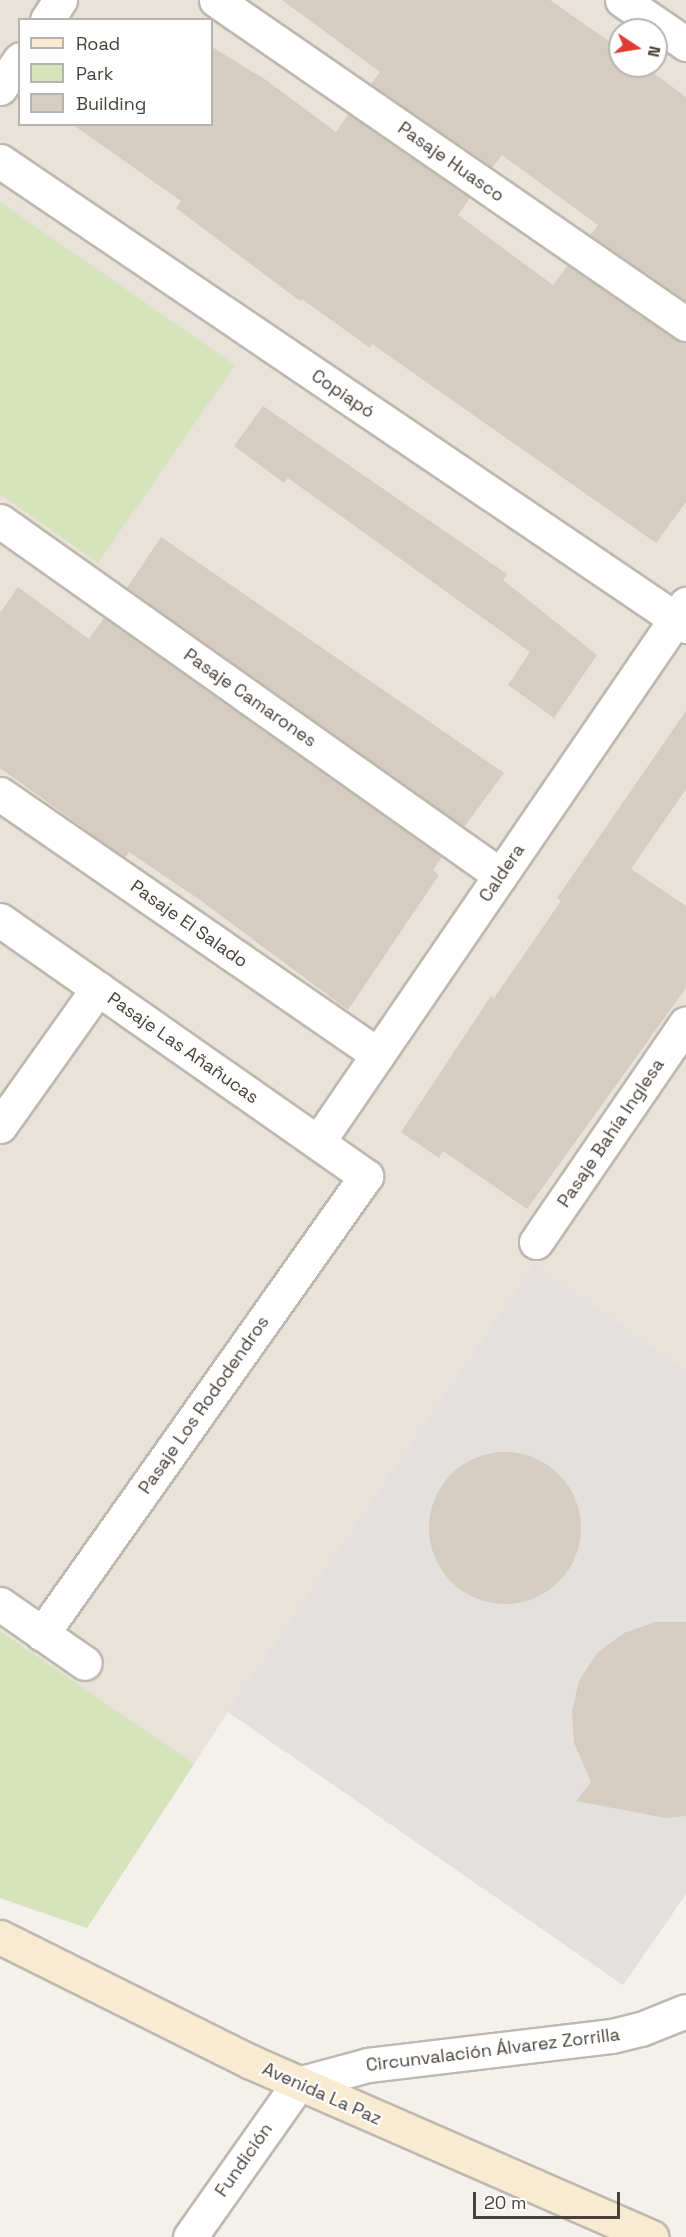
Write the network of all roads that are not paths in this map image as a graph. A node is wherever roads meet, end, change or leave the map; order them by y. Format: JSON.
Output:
{"nodes":[{"id":1,"x":60,"y":0,"type":"edge"},
{"id":2,"x":216,"y":0,"type":"edge"},
{"id":3,"x":622,"y":0,"type":"edge"},
{"id":4,"x":47,"y":18,"type":"edge"},
{"id":5,"x":686,"y":44,"type":"edge"},
{"id":6,"x":18,"y":62,"type":"edge"},
{"id":7,"x":0,"y":88,"type":"edge"},
{"id":8,"x":0,"y":161,"type":"edge"},
{"id":9,"x":686,"y":324,"type":"edge"},
{"id":10,"x":0,"y":521,"type":"edge"},
{"id":11,"x":683,"y":616,"type":"edge"},
{"id":12,"x":0,"y":794,"type":"edge"},
{"id":13,"x":500,"y":875,"type":"junction"},
{"id":14,"x":0,"y":920,"type":"edge"},
{"id":15,"x":98,"y":988,"type":"junction"},
{"id":16,"x":686,"y":1023,"type":"edge"},
{"id":17,"x":378,"y":1054,"type":"junction"},
{"id":18,"x":0,"y":1126,"type":"edge"},
{"id":19,"x":318,"y":1142,"type":"junction"},
{"id":20,"x":366,"y":1176,"type":"joint"},
{"id":21,"x":536,"y":1242,"type":"dead end"},
{"id":22,"x":0,"y":1604,"type":"edge"},
{"id":23,"x":42,"y":1634,"type":"junction"},
{"id":24,"x":85,"y":1663,"type":"dead end"},
{"id":25,"x":0,"y":1937,"type":"edge"},
{"id":26,"x":686,"y":2011,"type":"edge"},
{"id":27,"x":298,"y":2084,"type":"junction"},
{"id":28,"x":190,"y":2237,"type":"edge"},
{"id":29,"x":651,"y":2237,"type":"edge"}],
"edges":[{"from":1,"to":4,"type":"street"},
{"from":2,"to":9,"type":"street","name":"Pasaje Huasco"},
{"from":3,"to":5,"type":"street"},
{"from":6,"to":7,"type":"street"},
{"from":8,"to":11,"type":"street","name":"Copiapó"},
{"from":10,"to":13,"type":"street","name":"Pasaje Camarones"},
{"from":11,"to":13,"type":"street","name":"Caldera"},
{"from":12,"to":17,"type":"street","name":"Pasaje El Salado"},
{"from":13,"to":17,"type":"street","name":"Caldera"},
{"from":14,"to":15,"type":"street","name":"Pasaje Las Añañucas"},
{"from":15,"to":18,"type":"street"},
{"from":15,"to":19,"type":"street","name":"Pasaje Las Añañucas"},
{"from":16,"to":21,"type":"street","name":"Pasaje Bahía Inglesa"},
{"from":17,"to":19,"type":"street","name":"Caldera"},
{"from":19,"to":20,"type":"street","name":"Pasaje Las Añañucas"},
{"from":20,"to":23,"type":"street","name":"Pasaje Los Rododendros"},
{"from":22,"to":23,"type":"street"},
{"from":23,"to":24,"type":"street"},
{"from":25,"to":27,"type":"main road","name":"Avenida La Paz"},
{"from":26,"to":27,"type":"street","name":"Circunvalación Álvarez Zorrilla"},
{"from":27,"to":28,"type":"street","name":"Fundición"},
{"from":27,"to":29,"type":"main road","name":"Avenida La Paz"}]}
